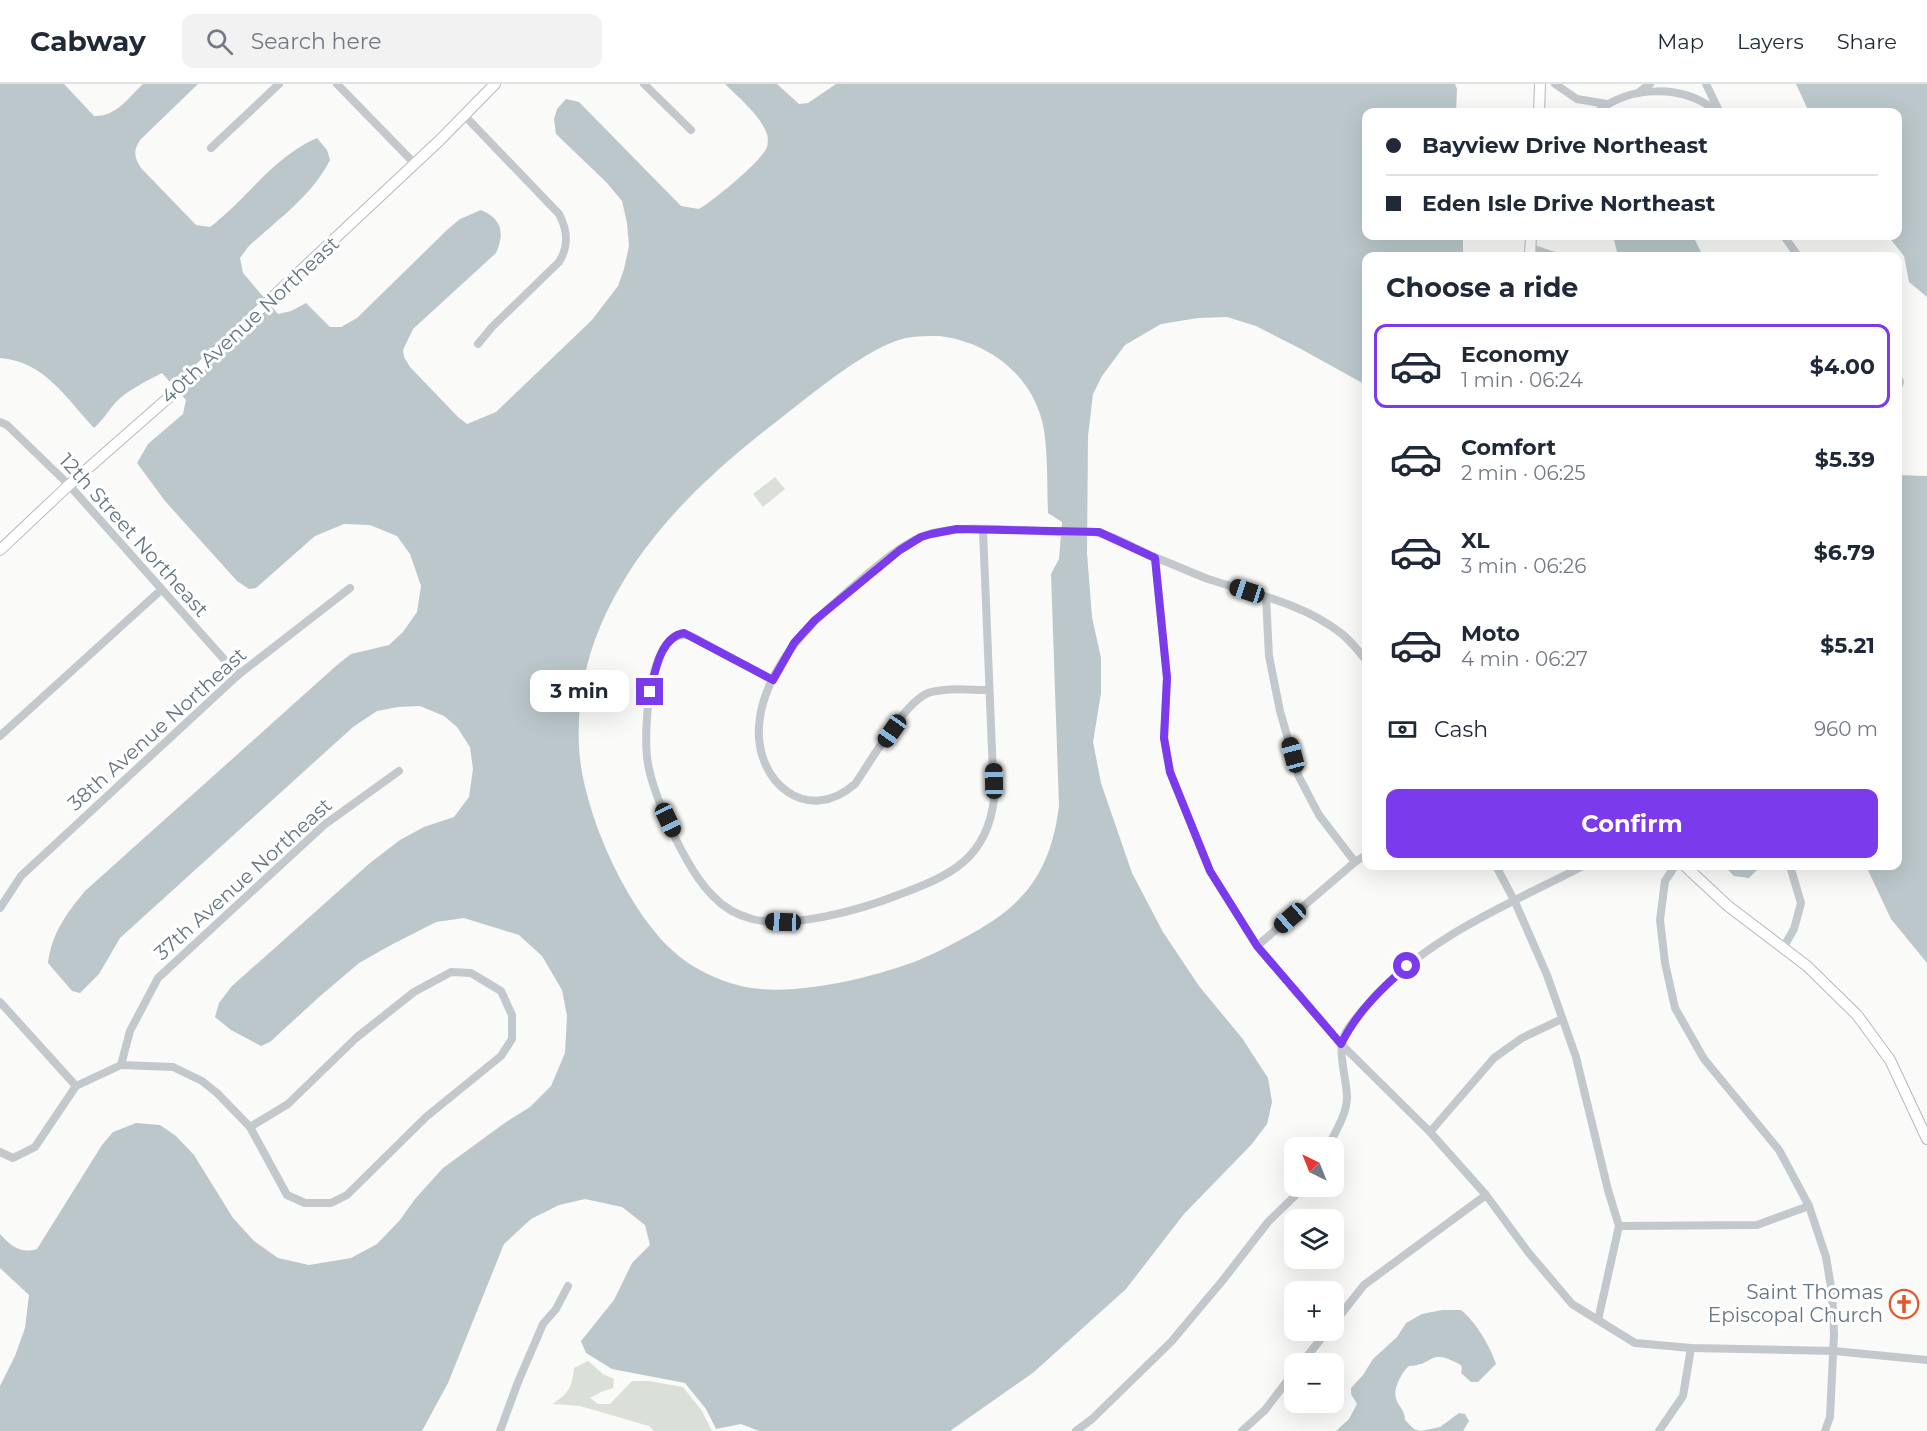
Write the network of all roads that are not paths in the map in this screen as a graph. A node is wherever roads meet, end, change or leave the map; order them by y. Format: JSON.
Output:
{"nodes":[{"id":1,"x":279,"y":84,"type":"edge"},
{"id":2,"x":336,"y":84,"type":"edge"},
{"id":3,"x":495,"y":84,"type":"edge"},
{"id":4,"x":644,"y":84,"type":"edge"},
{"id":5,"x":1540,"y":84,"type":"edge"},
{"id":6,"x":1555,"y":84,"type":"edge"},
{"id":7,"x":1650,"y":84,"type":"edge"},
{"id":8,"x":1706,"y":84,"type":"edge"},
{"id":9,"x":1637,"y":93,"type":"junction"},
{"id":10,"x":1607,"y":104,"type":"junction"},
{"id":11,"x":1539,"y":108,"type":"edge"},
{"id":12,"x":1602,"y":108,"type":"edge"},
{"id":13,"x":1711,"y":108,"type":"edge"},
{"id":14,"x":1716,"y":108,"type":"edge"},
{"id":15,"x":465,"y":116,"type":"junction"},
{"id":16,"x":691,"y":130,"type":"dead end"},
{"id":17,"x":212,"y":148,"type":"dead end"},
{"id":18,"x":415,"y":164,"type":"junction"},
{"id":19,"x":478,"y":344,"type":"dead end"},
{"id":20,"x":0,"y":422,"type":"edge"},
{"id":21,"x":69,"y":485,"type":"junction"},
{"id":22,"x":983,"y":530,"type":"junction"},
{"id":23,"x":0,"y":550,"type":"edge"},
{"id":24,"x":1155,"y":558,"type":"junction"},
{"id":25,"x":350,"y":588,"type":"dead end"},
{"id":26,"x":161,"y":590,"type":"junction"},
{"id":27,"x":1266,"y":597,"type":"junction"},
{"id":28,"x":1362,"y":656,"type":"edge"},
{"id":29,"x":238,"y":675,"type":"junction"},
{"id":30,"x":773,"y":680,"type":"junction"},
{"id":31,"x":989,"y":690,"type":"junction"},
{"id":32,"x":0,"y":736,"type":"edge"},
{"id":33,"x":399,"y":771,"type":"dead end"},
{"id":34,"x":1362,"y":858,"type":"edge"},
{"id":35,"x":1355,"y":862,"type":"junction"},
{"id":36,"x":1498,"y":870,"type":"edge"},
{"id":37,"x":1575,"y":870,"type":"edge"},
{"id":38,"x":1672,"y":870,"type":"edge"},
{"id":39,"x":1689,"y":870,"type":"edge"},
{"id":40,"x":1791,"y":870,"type":"edge"},
{"id":41,"x":1515,"y":902,"type":"junction"},
{"id":42,"x":0,"y":908,"type":"edge"},
{"id":43,"x":1257,"y":946,"type":"junction"},
{"id":44,"x":1782,"y":948,"type":"junction"},
{"id":45,"x":0,"y":1002,"type":"edge"},
{"id":46,"x":1562,"y":1019,"type":"junction"},
{"id":47,"x":1341,"y":1044,"type":"junction"},
{"id":48,"x":121,"y":1065,"type":"junction"},
{"id":49,"x":76,"y":1086,"type":"junction"},
{"id":50,"x":250,"y":1127,"type":"junction"},
{"id":51,"x":1430,"y":1132,"type":"junction"},
{"id":52,"x":1333,"y":1137,"type":"edge"},
{"id":53,"x":1927,"y":1139,"type":"edge"},
{"id":54,"x":0,"y":1152,"type":"edge"},
{"id":55,"x":1486,"y":1195,"type":"junction"},
{"id":56,"x":1294,"y":1197,"type":"edge"},
{"id":57,"x":1809,"y":1206,"type":"junction"},
{"id":58,"x":1619,"y":1226,"type":"junction"},
{"id":59,"x":568,"y":1286,"type":"dead end"},
{"id":60,"x":1344,"y":1310,"type":"edge"},
{"id":61,"x":1598,"y":1320,"type":"junction"},
{"id":62,"x":1319,"y":1341,"type":"edge"},
{"id":63,"x":1691,"y":1348,"type":"junction"},
{"id":64,"x":1834,"y":1351,"type":"junction"},
{"id":65,"x":1310,"y":1353,"type":"edge"},
{"id":66,"x":1927,"y":1360,"type":"edge"},
{"id":67,"x":1284,"y":1385,"type":"edge"},
{"id":68,"x":500,"y":1431,"type":"edge"},
{"id":69,"x":1076,"y":1431,"type":"edge"},
{"id":70,"x":1242,"y":1431,"type":"edge"},
{"id":71,"x":1659,"y":1431,"type":"edge"},
{"id":72,"x":1825,"y":1431,"type":"edge"}],
"edges":[{"from":1,"to":17,"type":"street"},
{"from":2,"to":18,"type":"street"},
{"from":3,"to":15,"type":"street","name":"40th Avenue Northeast"},
{"from":4,"to":16,"type":"street"},
{"from":5,"to":11,"type":"street"},
{"from":6,"to":10,"type":"street"},
{"from":7,"to":9,"type":"street"},
{"from":8,"to":14,"type":"street"},
{"from":9,"to":10,"type":"street"},
{"from":9,"to":13,"type":"street"},
{"from":10,"to":12,"type":"street"},
{"from":15,"to":18,"type":"street","name":"40th Avenue Northeast"},
{"from":15,"to":19,"type":"street"},
{"from":18,"to":21,"type":"street","name":"40th Avenue Northeast"},
{"from":20,"to":21,"type":"street","name":"12th Street Northeast"},
{"from":21,"to":23,"type":"street","name":"40th Avenue Northeast"},
{"from":21,"to":26,"type":"street","name":"12th Street Northeast"},
{"from":22,"to":24,"type":"street"},
{"from":22,"to":30,"type":"street"},
{"from":22,"to":31,"type":"street"},
{"from":24,"to":27,"type":"street"},
{"from":24,"to":43,"type":"street"},
{"from":25,"to":29,"type":"street","name":"38th Avenue Northeast"},
{"from":26,"to":29,"type":"street","name":"12th Street Northeast"},
{"from":26,"to":32,"type":"street"},
{"from":27,"to":28,"type":"street"},
{"from":27,"to":35,"type":"street"},
{"from":29,"to":42,"type":"street","name":"38th Avenue Northeast"},
{"from":30,"to":31,"type":"street"},
{"from":30,"to":31,"type":"street"},
{"from":33,"to":48,"type":"street","name":"37th Avenue Northeast"},
{"from":34,"to":35,"type":"street"},
{"from":35,"to":43,"type":"street"},
{"from":36,"to":41,"type":"street"},
{"from":37,"to":41,"type":"street"},
{"from":38,"to":57,"type":"street"},
{"from":39,"to":44,"type":"street"},
{"from":40,"to":44,"type":"street"},
{"from":41,"to":46,"type":"street"},
{"from":41,"to":47,"type":"street"},
{"from":43,"to":47,"type":"street"},
{"from":44,"to":53,"type":"street"},
{"from":45,"to":49,"type":"street"},
{"from":46,"to":51,"type":"street"},
{"from":46,"to":58,"type":"street"},
{"from":47,"to":51,"type":"street"},
{"from":47,"to":52,"type":"street"},
{"from":48,"to":49,"type":"street"},
{"from":48,"to":50,"type":"street"},
{"from":49,"to":54,"type":"street"},
{"from":50,"to":50,"type":"street"},
{"from":51,"to":55,"type":"street"},
{"from":55,"to":60,"type":"street"},
{"from":55,"to":61,"type":"street"},
{"from":56,"to":69,"type":"street"},
{"from":57,"to":58,"type":"street"},
{"from":57,"to":64,"type":"street"},
{"from":58,"to":61,"type":"street"},
{"from":59,"to":68,"type":"street"},
{"from":61,"to":63,"type":"street"},
{"from":62,"to":65,"type":"street"},
{"from":63,"to":64,"type":"street"},
{"from":63,"to":71,"type":"street"},
{"from":64,"to":66,"type":"street"},
{"from":64,"to":72,"type":"street"},
{"from":67,"to":70,"type":"street"}]}
